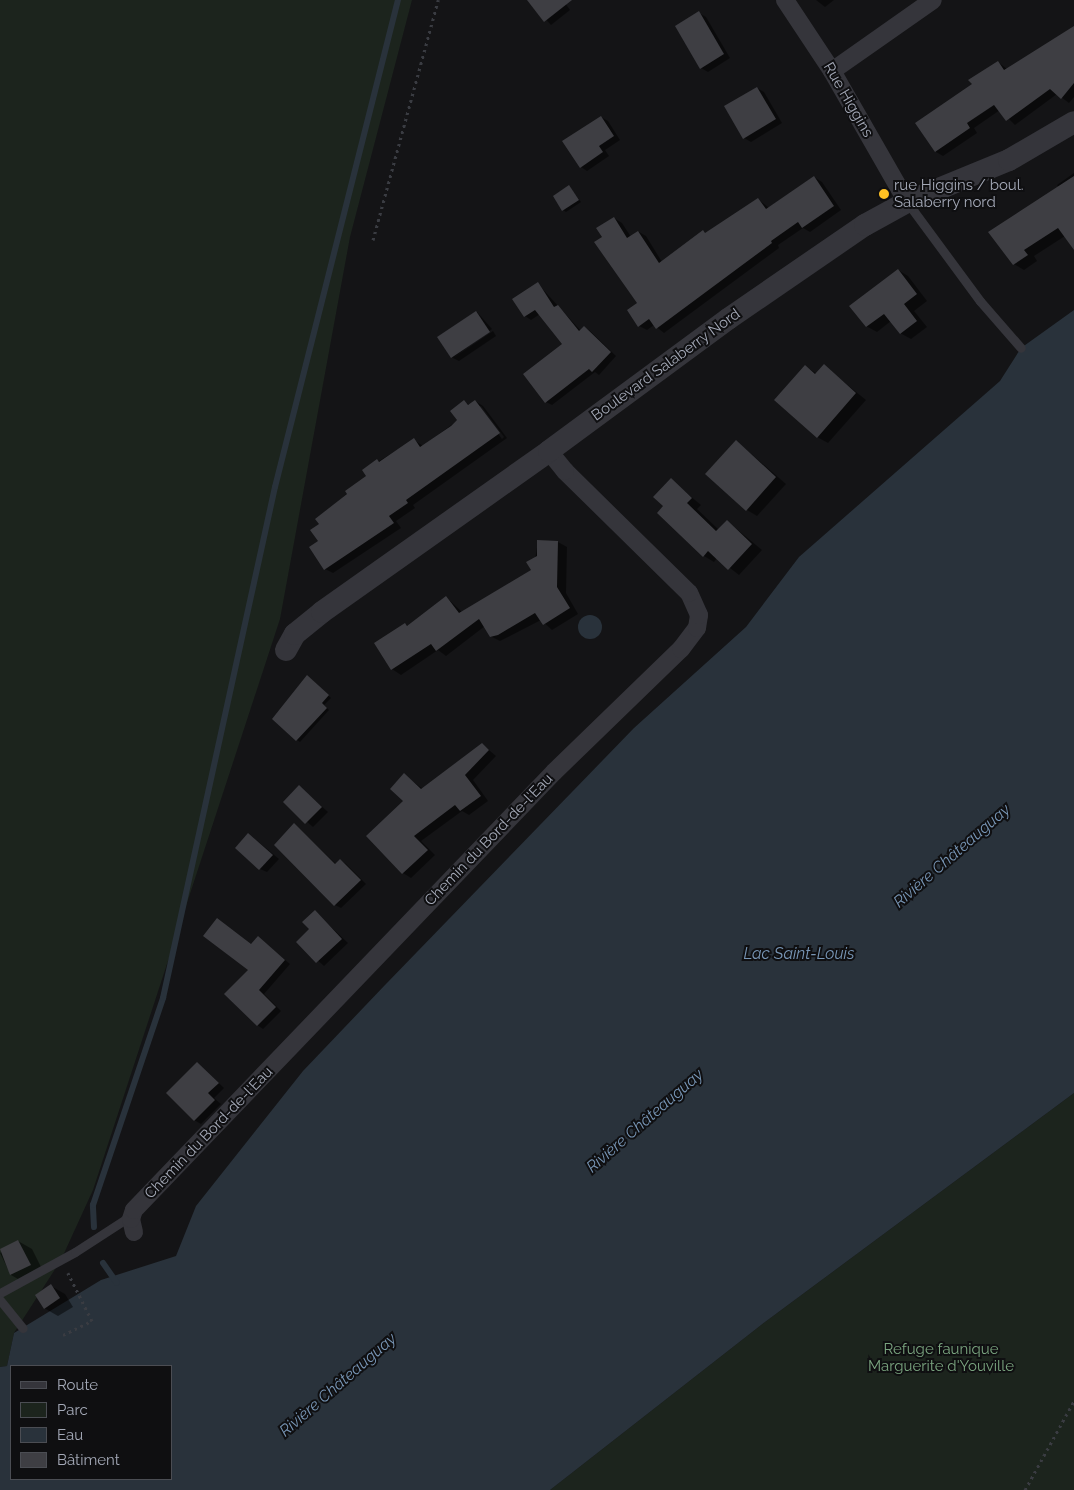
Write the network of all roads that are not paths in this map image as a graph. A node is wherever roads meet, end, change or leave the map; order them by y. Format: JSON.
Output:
{"nodes":[{"id":1,"x":785,"y":0,"type":"edge"},
{"id":2,"x":933,"y":0,"type":"edge"},
{"id":3,"x":832,"y":71,"type":"junction"},
{"id":4,"x":1074,"y":122,"type":"edge"},
{"id":5,"x":907,"y":202,"type":"junction"},
{"id":6,"x":1021,"y":348,"type":"dead end"},
{"id":7,"x":550,"y":451,"type":"junction"},
{"id":8,"x":286,"y":650,"type":"dead end"},
{"id":9,"x":133,"y":1223,"type":"joint"},
{"id":10,"x":0,"y":1293,"type":"edge"},
{"id":11,"x":0,"y":1300,"type":"edge"},
{"id":12,"x":23,"y":1328,"type":"dead end"}],
"edges":[{"from":1,"to":3,"type":"street","name":"Rue Higgins"},
{"from":2,"to":3,"type":"street"},
{"from":3,"to":5,"type":"street","name":"Rue Higgins"},
{"from":4,"to":5,"type":"street","name":"Boulevard Salaberry Nord"},
{"from":5,"to":6,"type":"lane"},
{"from":5,"to":7,"type":"street","name":"Boulevard Salaberry Nord"},
{"from":7,"to":8,"type":"street","name":"Boulevard Salaberry Nord"},
{"from":7,"to":9,"type":"street","name":"Chemin du Bord-de-l'Eau"},
{"from":9,"to":10,"type":"lane"},
{"from":11,"to":12,"type":"lane"}]}
